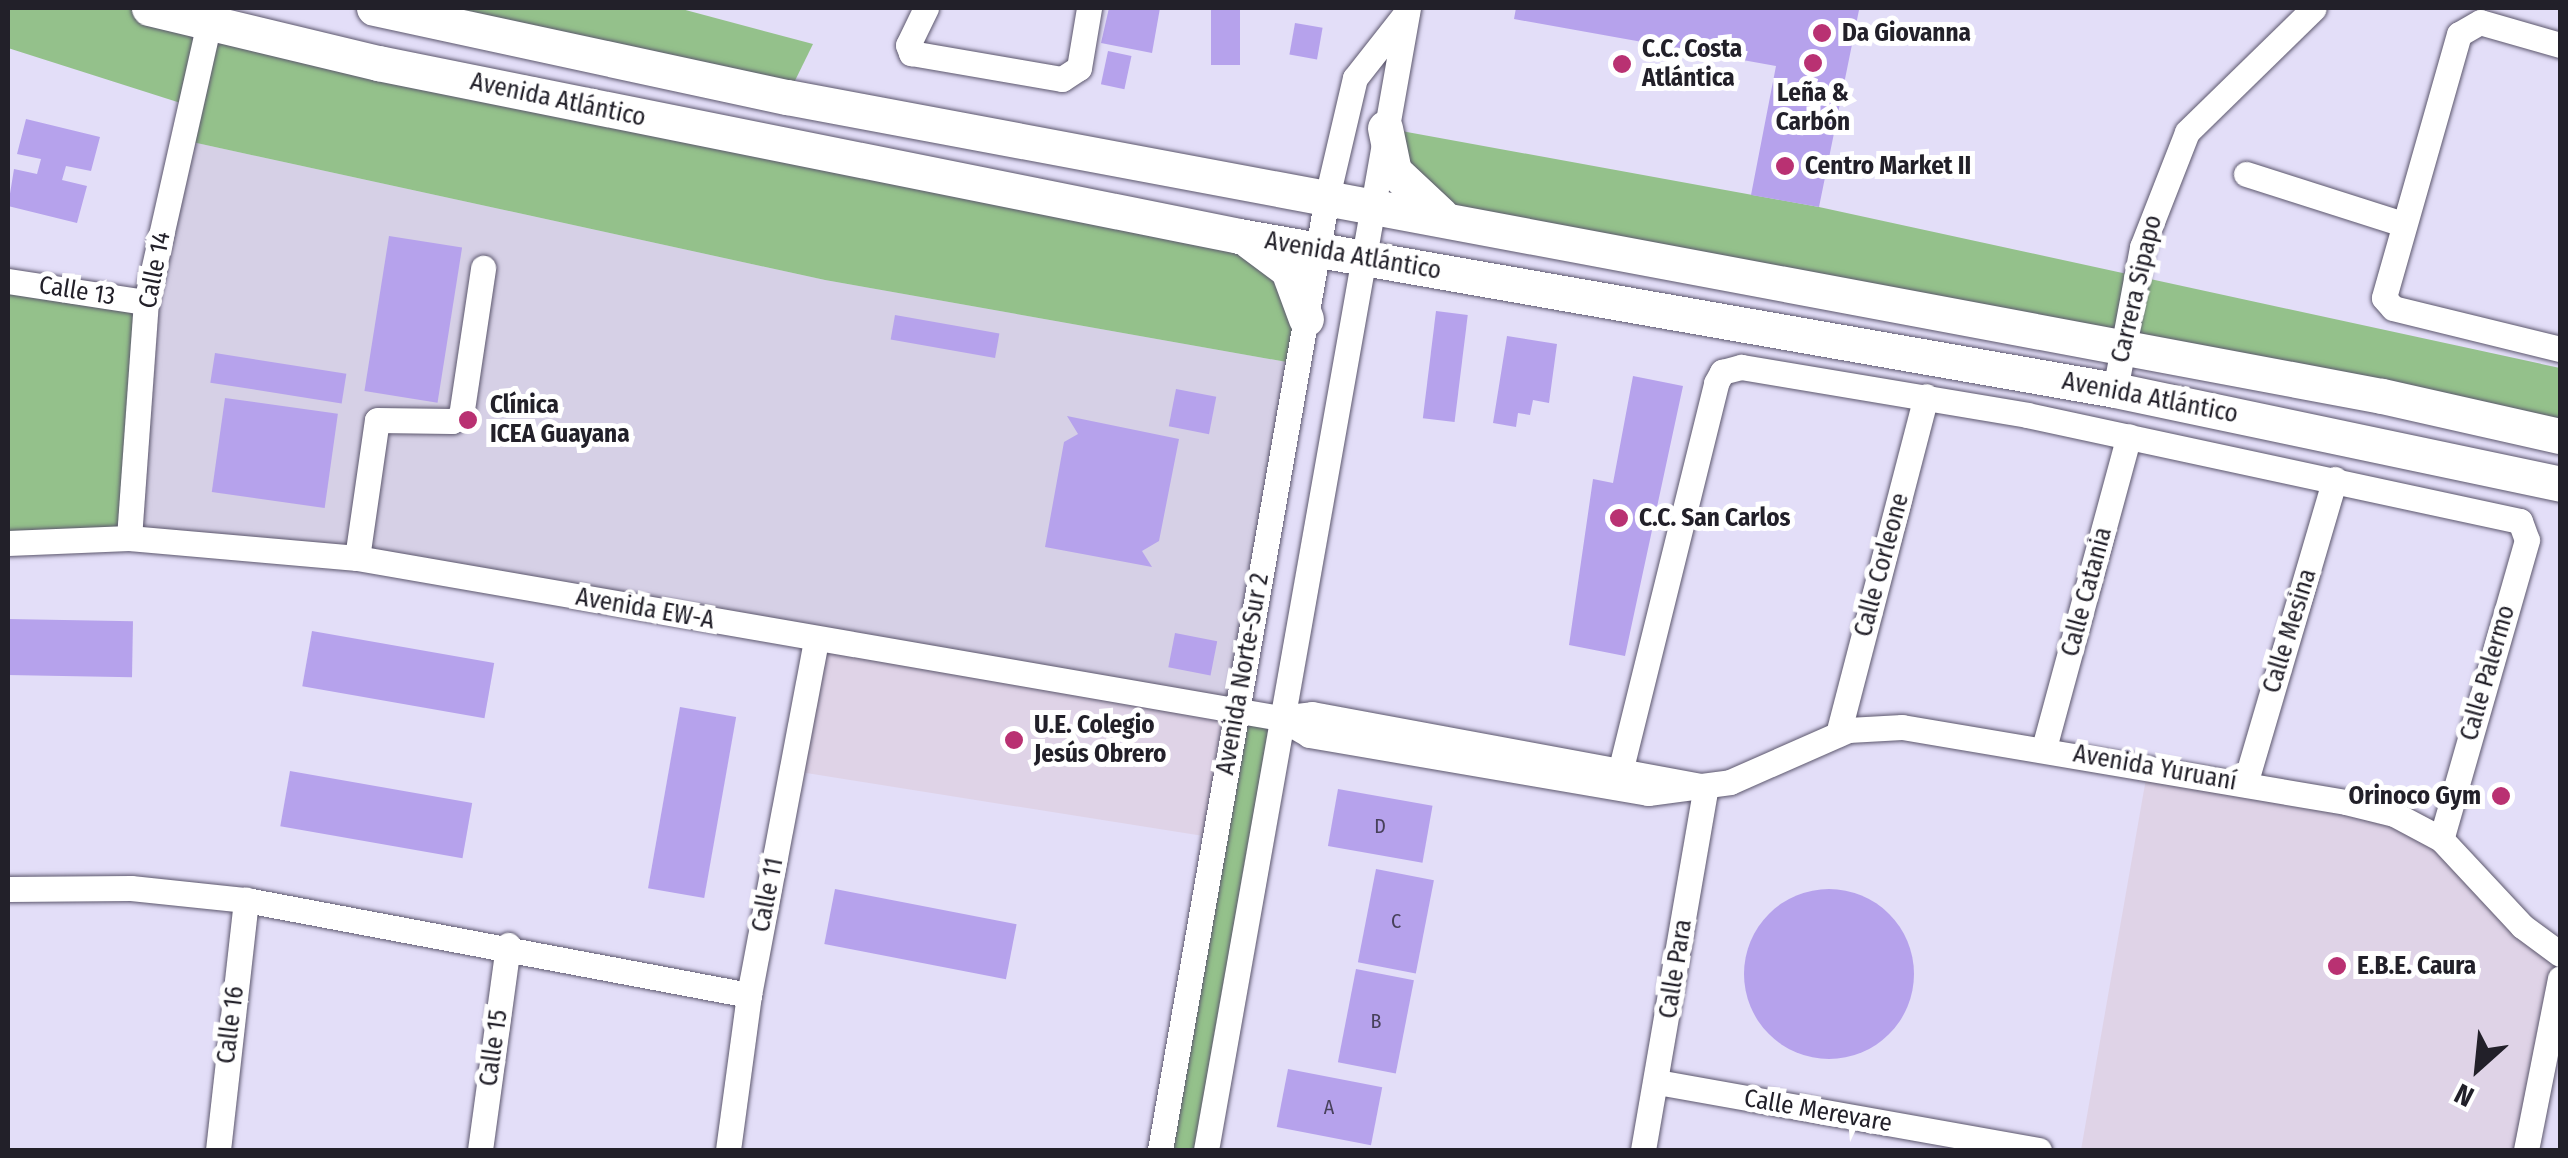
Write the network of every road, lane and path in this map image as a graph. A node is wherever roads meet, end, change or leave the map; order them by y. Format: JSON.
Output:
{"nodes":[{"id":1,"x":149,"y":8,"type":"edge"},
{"id":2,"x":374,"y":8,"type":"edge"},
{"id":3,"x":926,"y":8,"type":"edge"},
{"id":4,"x":1089,"y":8,"type":"edge"},
{"id":5,"x":2314,"y":8,"type":"edge"},
{"id":6,"x":1408,"y":10,"type":"edge"},
{"id":7,"x":210,"y":16,"type":"edge"},
{"id":8,"x":2560,"y":46,"type":"edge"},
{"id":9,"x":1385,"y":128,"type":"junction"},
{"id":10,"x":2246,"y":174,"type":"dead end"},
{"id":11,"x":1327,"y":197,"type":"junction"},
{"id":12,"x":1370,"y":204,"type":"junction"},
{"id":13,"x":1446,"y":218,"type":"junction"},
{"id":14,"x":2403,"y":224,"type":"junction"},
{"id":15,"x":1239,"y":236,"type":"junction"},
{"id":16,"x":1318,"y":250,"type":"junction"},
{"id":17,"x":1361,"y":258,"type":"junction"},
{"id":18,"x":483,"y":268,"type":"dead end"},
{"id":19,"x":8,"y":281,"type":"edge"},
{"id":20,"x":146,"y":302,"type":"junction"},
{"id":21,"x":1306,"y":319,"type":"junction"},
{"id":22,"x":2123,"y":347,"type":"junction"},
{"id":23,"x":2560,"y":349,"type":"edge"},
{"id":24,"x":2114,"y":390,"type":"junction"},
{"id":25,"x":1926,"y":396,"type":"junction"},
{"id":26,"x":2129,"y":436,"type":"junction"},
{"id":27,"x":2560,"y":436,"type":"edge"},
{"id":28,"x":2335,"y":479,"type":"junction"},
{"id":29,"x":2560,"y":484,"type":"edge"},
{"id":30,"x":128,"y":538,"type":"junction"},
{"id":31,"x":8,"y":543,"type":"edge"},
{"id":32,"x":357,"y":558,"type":"junction"},
{"id":33,"x":816,"y":641,"type":"junction"},
{"id":34,"x":1236,"y":710,"type":"junction"},
{"id":35,"x":1280,"y":718,"type":"junction"},
{"id":36,"x":1838,"y":734,"type":"junction"},
{"id":37,"x":2044,"y":748,"type":"junction"},
{"id":38,"x":1621,"y":768,"type":"junction"},
{"id":39,"x":2245,"y":784,"type":"junction"},
{"id":40,"x":1706,"y":787,"type":"junction"},
{"id":41,"x":2440,"y":838,"type":"junction"},
{"id":42,"x":8,"y":889,"type":"edge"},
{"id":43,"x":246,"y":900,"type":"junction"},
{"id":44,"x":508,"y":946,"type":"junction"},
{"id":45,"x":2560,"y":954,"type":"edge"},
{"id":46,"x":2560,"y":978,"type":"edge"},
{"id":47,"x":749,"y":995,"type":"junction"},
{"id":48,"x":1657,"y":1082,"type":"junction"},
{"id":49,"x":218,"y":1150,"type":"edge"},
{"id":50,"x":480,"y":1150,"type":"edge"},
{"id":51,"x":728,"y":1150,"type":"edge"},
{"id":52,"x":1160,"y":1150,"type":"edge"},
{"id":53,"x":1206,"y":1150,"type":"edge"},
{"id":54,"x":1643,"y":1150,"type":"edge"},
{"id":55,"x":2039,"y":1150,"type":"edge"},
{"id":56,"x":2526,"y":1150,"type":"edge"}],
"edges":[{"from":1,"to":7,"type":"main road","name":"Avenida Atlántico"},
{"from":2,"to":11,"type":"main road","name":"Avenida Atlántico"},
{"from":3,"to":4,"type":"street"},
{"from":5,"to":22,"type":"street","name":"Carrera Sipapo"},
{"from":6,"to":9,"type":"street","name":"Avenida Norte-Sur 2"},
{"from":6,"to":11,"type":"street","name":"Avenida Norte-Sur 2"},
{"from":7,"to":15,"type":"main road","name":"Avenida Atlántico"},
{"from":7,"to":20,"type":"street","name":"Calle 14"},
{"from":8,"to":14,"type":"street"},
{"from":9,"to":12,"type":"street","name":"Avenida Norte-Sur 2"},
{"from":9,"to":13,"type":"main road"},
{"from":10,"to":14,"type":"street"},
{"from":11,"to":12,"type":"main road","name":"Avenida Atlántico"},
{"from":11,"to":16,"type":"street","name":"Avenida Norte-Sur 2"},
{"from":12,"to":13,"type":"main road","name":"Avenida Atlántico"},
{"from":12,"to":17,"type":"street","name":"Avenida Norte-Sur 2"},
{"from":13,"to":22,"type":"main road","name":"Avenida Atlántico"},
{"from":14,"to":23,"type":"street"},
{"from":15,"to":16,"type":"main road","name":"Avenida Atlántico"},
{"from":15,"to":21,"type":"main road"},
{"from":16,"to":17,"type":"main road","name":"Avenida Atlántico"},
{"from":16,"to":21,"type":"street","name":"Avenida Norte-Sur 2"},
{"from":17,"to":24,"type":"main road","name":"Avenida Atlántico"},
{"from":17,"to":35,"type":"street","name":"Avenida Norte-Sur 2"},
{"from":18,"to":32,"type":"street"},
{"from":19,"to":20,"type":"street","name":"Calle 13"},
{"from":20,"to":30,"type":"street","name":"Calle 14"},
{"from":21,"to":34,"type":"street","name":"Avenida Norte-Sur 2"},
{"from":22,"to":24,"type":"street","name":"Carrera Sipapo"},
{"from":22,"to":27,"type":"main road","name":"Avenida Atlántico"},
{"from":24,"to":29,"type":"main road","name":"Avenida Atlántico"},
{"from":25,"to":26,"type":"street"},
{"from":25,"to":36,"type":"street","name":"Calle Corleone"},
{"from":25,"to":38,"type":"street"},
{"from":26,"to":28,"type":"street"},
{"from":26,"to":37,"type":"street","name":"Calle Catania"},
{"from":28,"to":39,"type":"street","name":"Calle Mesina"},
{"from":28,"to":41,"type":"street","name":"Calle Palermo"},
{"from":30,"to":31,"type":"street","name":"Avenida EW-A"},
{"from":30,"to":32,"type":"street","name":"Avenida EW-A"},
{"from":32,"to":33,"type":"street","name":"Avenida EW-A"},
{"from":33,"to":34,"type":"street","name":"Avenida EW-A"},
{"from":33,"to":47,"type":"street","name":"Calle 11"},
{"from":34,"to":35,"type":"street","name":"Avenida EW-A"},
{"from":34,"to":52,"type":"street","name":"Avenida Norte-Sur 2"},
{"from":35,"to":38,"type":"street"},
{"from":35,"to":40,"type":"street","name":"Avenida Yuruaní"},
{"from":35,"to":53,"type":"street","name":"Avenida Norte-Sur 2"},
{"from":36,"to":37,"type":"street","name":"Avenida Yuruaní"},
{"from":36,"to":40,"type":"street","name":"Avenida Yuruaní"},
{"from":37,"to":39,"type":"street","name":"Avenida Yuruaní"},
{"from":38,"to":40,"type":"street"},
{"from":39,"to":41,"type":"street","name":"Avenida Yuruaní"},
{"from":40,"to":48,"type":"street","name":"Calle Para"},
{"from":41,"to":45,"type":"street","name":"Avenida Yuruaní"},
{"from":42,"to":43,"type":"street"},
{"from":43,"to":44,"type":"street"},
{"from":43,"to":49,"type":"street","name":"Calle 16"},
{"from":44,"to":47,"type":"street"},
{"from":44,"to":50,"type":"street","name":"Calle 15"},
{"from":46,"to":56,"type":"street"},
{"from":47,"to":51,"type":"street","name":"Calle 11"},
{"from":48,"to":54,"type":"street","name":"Calle Para"},
{"from":48,"to":55,"type":"street","name":"Calle Merevare"}]}
